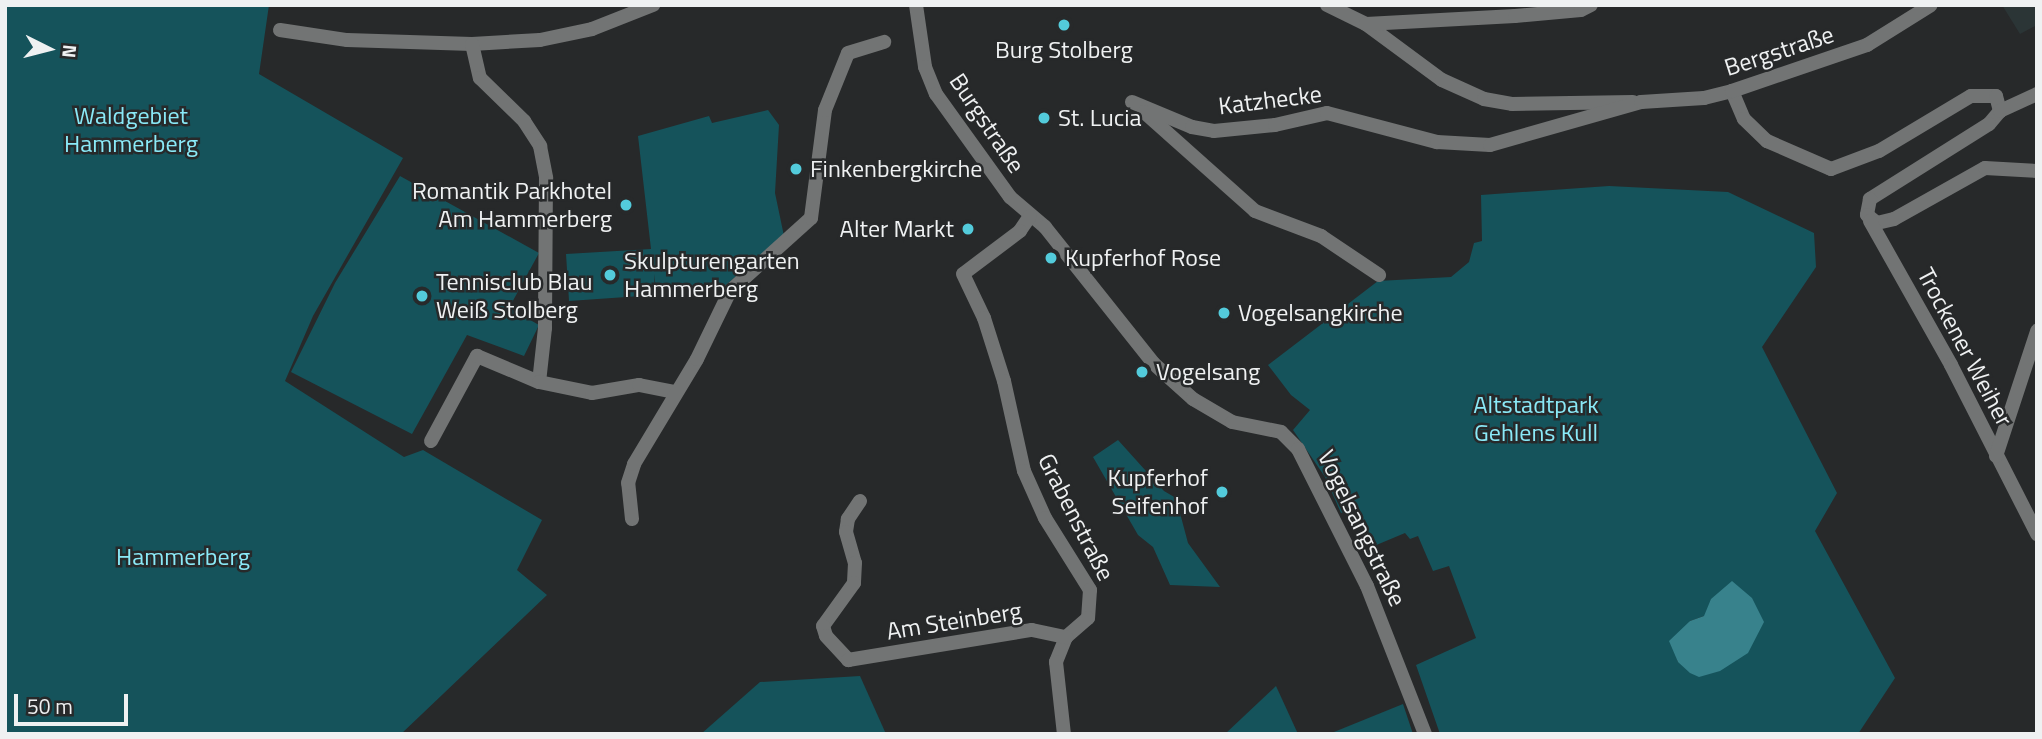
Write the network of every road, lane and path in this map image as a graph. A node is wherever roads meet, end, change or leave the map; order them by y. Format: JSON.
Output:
{"nodes":[{"id":1,"x":653,"y":5,"type":"edge"},
{"id":2,"x":916,"y":5,"type":"edge"},
{"id":3,"x":1328,"y":5,"type":"edge"},
{"id":4,"x":1591,"y":5,"type":"edge"},
{"id":5,"x":1931,"y":5,"type":"edge"},
{"id":6,"x":1366,"y":24,"type":"junction"},
{"id":7,"x":279,"y":30,"type":"dead end"},
{"id":8,"x":884,"y":42,"type":"dead end"},
{"id":9,"x":472,"y":44,"type":"junction"},
{"id":10,"x":1732,"y":91,"type":"junction"},
{"id":11,"x":2037,"y":94,"type":"edge"},
{"id":12,"x":1672,"y":100,"type":"joint"},
{"id":13,"x":1641,"y":102,"type":"junction"},
{"id":14,"x":2000,"y":111,"type":"junction"},
{"id":15,"x":2037,"y":171,"type":"edge"},
{"id":16,"x":1030,"y":216,"type":"junction"},
{"id":17,"x":1870,"y":221,"type":"junction"},
{"id":18,"x":1379,"y":275,"type":"dead end"},
{"id":19,"x":2037,"y":331,"type":"edge"},
{"id":20,"x":540,"y":382,"type":"junction"},
{"id":21,"x":675,"y":393,"type":"junction"},
{"id":22,"x":431,"y":441,"type":"dead end"},
{"id":23,"x":1996,"y":456,"type":"junction"},
{"id":24,"x":860,"y":501,"type":"dead end"},
{"id":25,"x":632,"y":519,"type":"dead end"},
{"id":26,"x":2037,"y":534,"type":"edge"},
{"id":27,"x":1066,"y":637,"type":"junction"},
{"id":28,"x":1064,"y":734,"type":"edge"},
{"id":29,"x":1425,"y":734,"type":"edge"}],
"edges":[{"from":1,"to":9,"type":"street"},
{"from":2,"to":16,"type":"street","name":"Burgstraße"},
{"from":3,"to":6,"type":"street"},
{"from":4,"to":6,"type":"street"},
{"from":5,"to":10,"type":"street","name":"Bergstraße"},
{"from":6,"to":13,"type":"street"},
{"from":7,"to":9,"type":"street"},
{"from":8,"to":21,"type":"street"},
{"from":9,"to":20,"type":"street"},
{"from":10,"to":12,"type":"street","name":"Bergstraße"},
{"from":10,"to":14,"type":"street"},
{"from":11,"to":14,"type":"street"},
{"from":12,"to":13,"type":"street","name":"Katzhecke"},
{"from":13,"to":18,"type":"street","name":"Katzhecke"},
{"from":14,"to":17,"type":"street"},
{"from":15,"to":17,"type":"street"},
{"from":16,"to":27,"type":"street","name":"Grabenstraße"},
{"from":16,"to":29,"type":"street","name":"Vogelsangstraße"},
{"from":17,"to":23,"type":"street","name":"Trockener Weiher"},
{"from":19,"to":23,"type":"street"},
{"from":20,"to":21,"type":"street"},
{"from":20,"to":22,"type":"street"},
{"from":21,"to":25,"type":"street"},
{"from":23,"to":26,"type":"street","name":"Trockener Weiher"},
{"from":24,"to":27,"type":"street","name":"Am Steinberg"},
{"from":27,"to":28,"type":"street","name":"Grabenstraße"}]}
